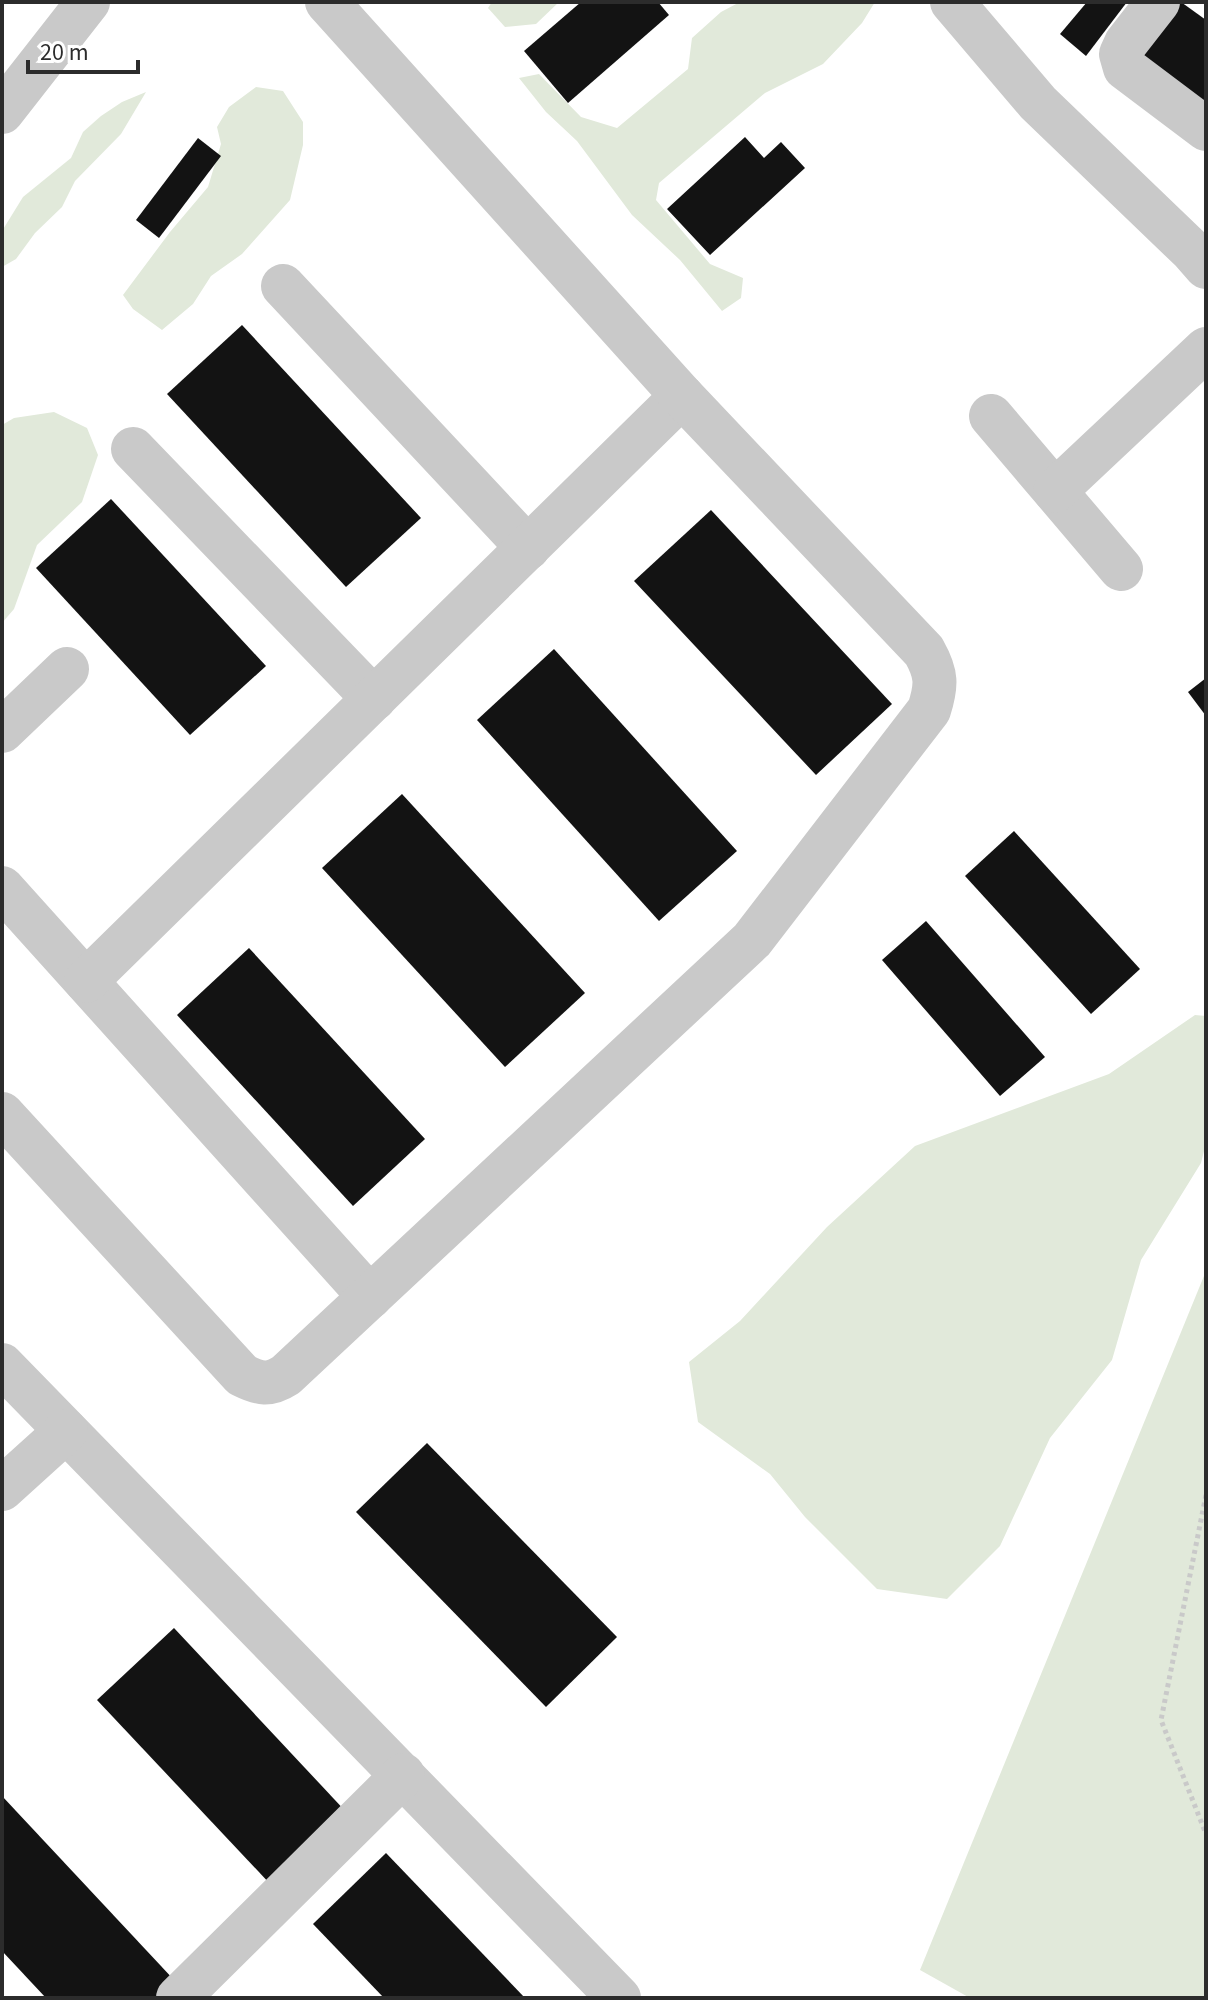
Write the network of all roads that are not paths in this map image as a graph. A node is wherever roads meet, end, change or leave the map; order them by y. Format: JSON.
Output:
{"nodes":[{"id":1,"x":88,"y":2,"type":"edge"},
{"id":2,"x":327,"y":2,"type":"edge"},
{"id":3,"x":952,"y":2,"type":"edge"},
{"id":4,"x":1158,"y":2,"type":"edge"},
{"id":5,"x":2,"y":112,"type":"edge"},
{"id":6,"x":1206,"y":129,"type":"edge"},
{"id":7,"x":1206,"y":267,"type":"edge"},
{"id":8,"x":283,"y":286,"type":"dead end"},
{"id":9,"x":1206,"y":349,"type":"edge"},
{"id":10,"x":682,"y":396,"type":"junction"},
{"id":11,"x":991,"y":416,"type":"dead end"},
{"id":12,"x":133,"y":449,"type":"dead end"},
{"id":13,"x":1055,"y":491,"type":"junction"},
{"id":14,"x":528,"y":548,"type":"junction"},
{"id":15,"x":1121,"y":569,"type":"dead end"},
{"id":16,"x":67,"y":669,"type":"dead end"},
{"id":17,"x":374,"y":699,"type":"junction"},
{"id":18,"x":2,"y":731,"type":"edge"},
{"id":19,"x":2,"y":888,"type":"edge"},
{"id":20,"x":86,"y":981,"type":"junction"},
{"id":21,"x":2,"y":1114,"type":"edge"},
{"id":22,"x":370,"y":1297,"type":"junction"},
{"id":23,"x":2,"y":1365,"type":"edge"},
{"id":24,"x":66,"y":1431,"type":"junction"},
{"id":25,"x":2,"y":1489,"type":"edge"},
{"id":26,"x":403,"y":1775,"type":"junction"},
{"id":27,"x":178,"y":1998,"type":"edge"},
{"id":28,"x":619,"y":1998,"type":"edge"}],
"edges":[{"from":1,"to":5,"type":"street"},
{"from":2,"to":10,"type":"street"},
{"from":3,"to":7,"type":"street"},
{"from":4,"to":6,"type":"street"},
{"from":8,"to":14,"type":"street"},
{"from":9,"to":13,"type":"street"},
{"from":10,"to":14,"type":"street"},
{"from":10,"to":22,"type":"street"},
{"from":11,"to":13,"type":"street"},
{"from":12,"to":17,"type":"street"},
{"from":13,"to":15,"type":"street"},
{"from":14,"to":17,"type":"street"},
{"from":16,"to":18,"type":"street"},
{"from":17,"to":20,"type":"street"},
{"from":19,"to":20,"type":"street"},
{"from":20,"to":22,"type":"street"},
{"from":21,"to":22,"type":"street"},
{"from":23,"to":24,"type":"street"},
{"from":24,"to":25,"type":"street"},
{"from":24,"to":26,"type":"street"},
{"from":26,"to":27,"type":"street"},
{"from":26,"to":28,"type":"street"}]}
